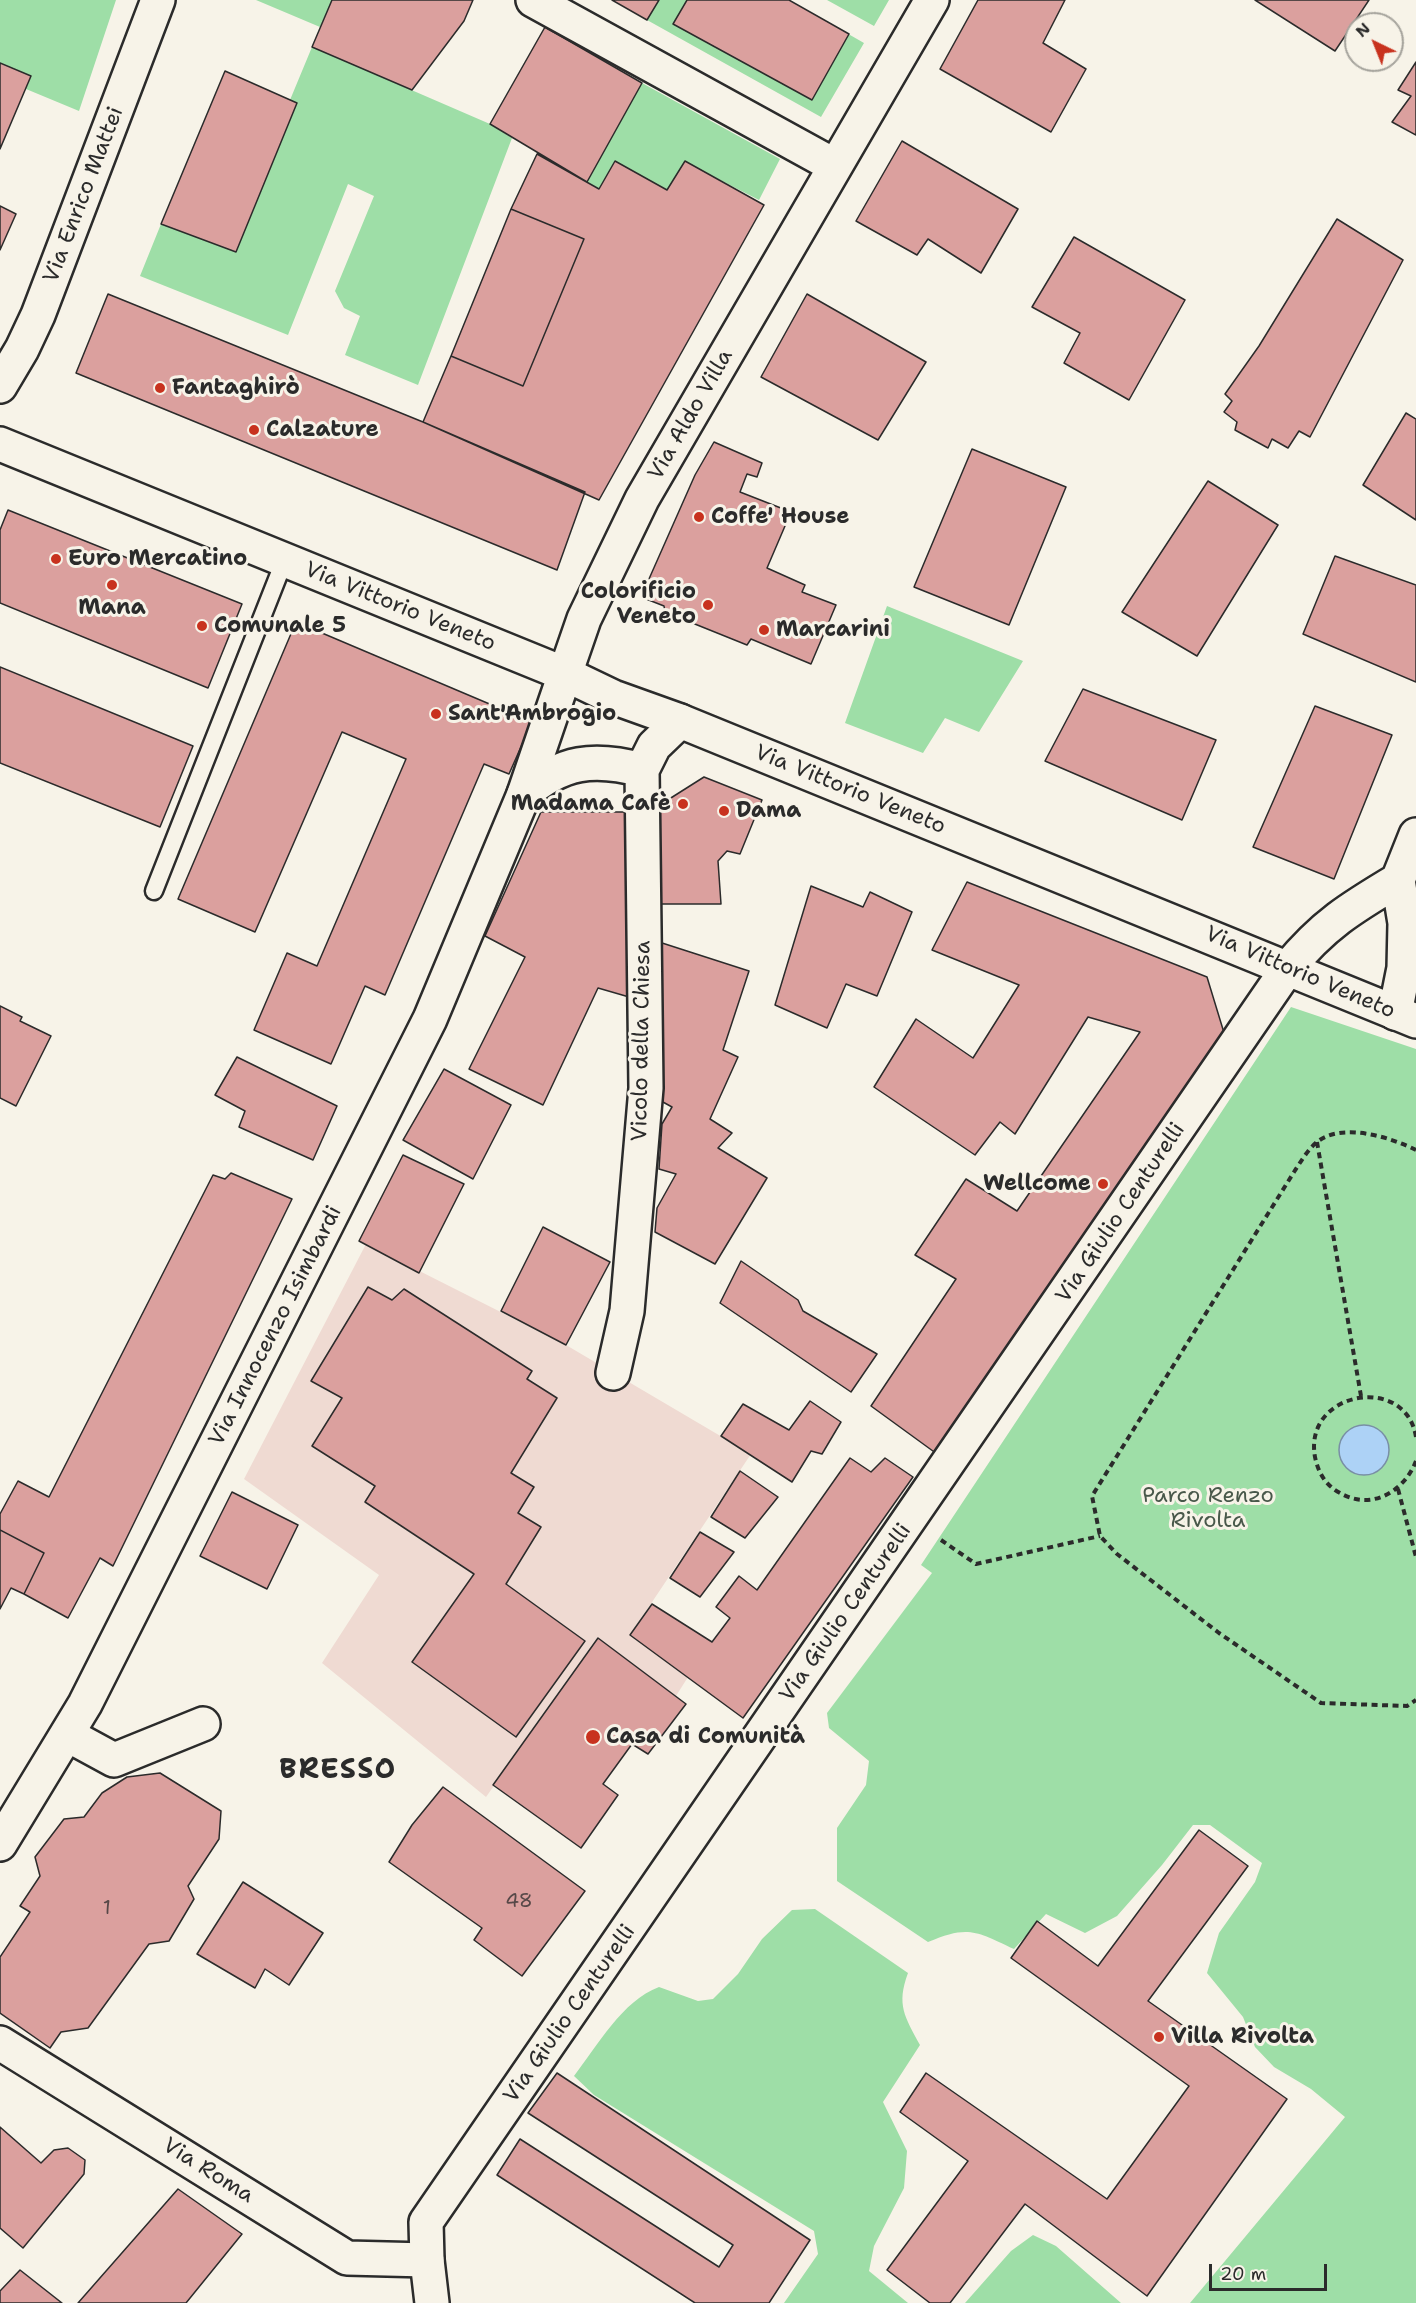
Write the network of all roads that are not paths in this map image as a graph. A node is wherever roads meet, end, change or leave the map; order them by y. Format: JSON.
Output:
{"nodes":[{"id":1,"x":158,"y":0,"type":"edge"},
{"id":2,"x":533,"y":0,"type":"edge"},
{"id":3,"x":932,"y":0,"type":"edge"},
{"id":4,"x":836,"y":166,"type":"junction"},
{"id":5,"x":0,"y":386,"type":"edge"},
{"id":6,"x":0,"y":444,"type":"edge"},
{"id":7,"x":285,"y":559,"type":"junction"},
{"id":8,"x":565,"y":674,"type":"junction"},
{"id":9,"x":681,"y":721,"type":"junction"},
{"id":10,"x":642,"y":770,"type":"junction"},
{"id":11,"x":524,"y":794,"type":"junction"},
{"id":12,"x":1416,"y":835,"type":"edge"},
{"id":13,"x":1398,"y":880,"type":"junction"},
{"id":14,"x":154,"y":891,"type":"dead end"},
{"id":15,"x":1288,"y":968,"type":"junction"},
{"id":16,"x":1405,"y":1017,"type":"edge"},
{"id":17,"x":613,"y":1373,"type":"dead end"},
{"id":18,"x":203,"y":1724,"type":"dead end"},
{"id":19,"x":68,"y":1735,"type":"junction"},
{"id":20,"x":0,"y":1844,"type":"edge"},
{"id":21,"x":0,"y":2043,"type":"edge"},
{"id":22,"x":427,"y":2260,"type":"junction"},
{"id":23,"x":434,"y":2302,"type":"edge"}],
"edges":[{"from":1,"to":5,"type":"street","name":"Via Enrico Mattei"},
{"from":2,"to":4,"type":"street"},
{"from":3,"to":4,"type":"street","name":"Via Aldo Villa"},
{"from":4,"to":8,"type":"street","name":"Via Aldo Villa"},
{"from":6,"to":7,"type":"street","name":"Via Vittorio Veneto"},
{"from":7,"to":8,"type":"street","name":"Via Vittorio Veneto"},
{"from":7,"to":14,"type":"lane","name":"Via Vittorio Veneto"},
{"from":8,"to":9,"type":"street","name":"Via Vittorio Veneto"},
{"from":8,"to":11,"type":"street","name":"Via Innocenzo Isimbardi"},
{"from":9,"to":10,"type":"street","name":"Vicolo della Chiesa"},
{"from":9,"to":15,"type":"street","name":"Via Vittorio Veneto"},
{"from":10,"to":11,"type":"street","name":"Via Innocenzo Isimbardi"},
{"from":10,"to":17,"type":"street","name":"Vicolo della Chiesa"},
{"from":11,"to":19,"type":"street","name":"Via Innocenzo Isimbardi"},
{"from":12,"to":13,"type":"street"},
{"from":13,"to":15,"type":"street","name":"Via Giulio Centurelli"},
{"from":13,"to":16,"type":"street"},
{"from":15,"to":16,"type":"street","name":"Via Vittorio Veneto"},
{"from":15,"to":22,"type":"street","name":"Via Giulio Centurelli"},
{"from":18,"to":19,"type":"street"},
{"from":19,"to":20,"type":"street","name":"Via Innocenzo Isimbardi"},
{"from":21,"to":22,"type":"street","name":"Via Roma"},
{"from":22,"to":23,"type":"street","name":"Via Giulio Centurelli"}]}
